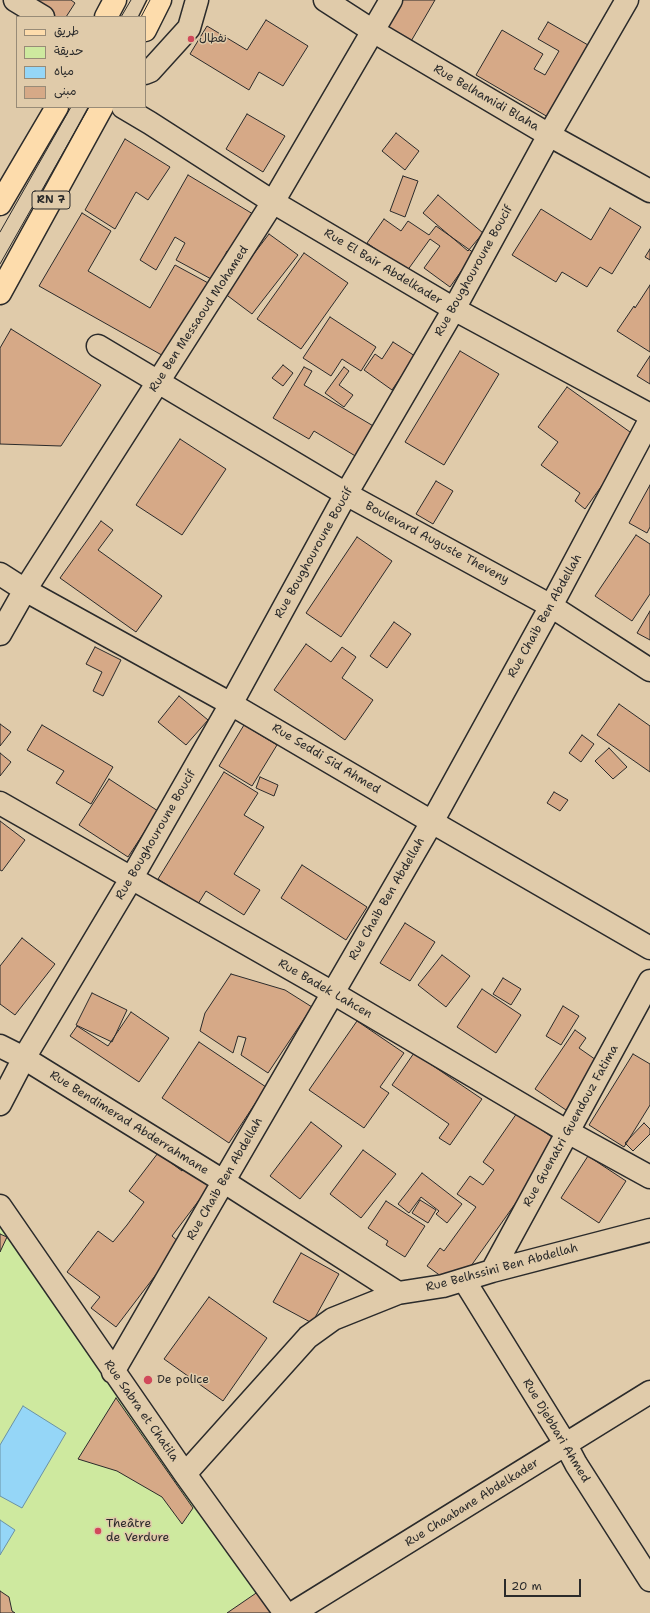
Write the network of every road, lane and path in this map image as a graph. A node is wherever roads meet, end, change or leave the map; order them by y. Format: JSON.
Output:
{"nodes":[{"id":1,"x":15,"y":0,"type":"edge"},
{"id":2,"x":115,"y":0,"type":"edge"},
{"id":3,"x":160,"y":0,"type":"edge"},
{"id":4,"x":197,"y":0,"type":"edge"},
{"id":5,"x":325,"y":0,"type":"edge"},
{"id":6,"x":391,"y":0,"type":"edge"},
{"id":7,"x":627,"y":0,"type":"edge"},
{"id":8,"x":41,"y":16,"type":"edge"},
{"id":9,"x":107,"y":16,"type":"edge"},
{"id":10,"x":146,"y":28,"type":"edge"},
{"id":11,"x":373,"y":31,"type":"junction"},
{"id":12,"x":146,"y":73,"type":"edge"},
{"id":13,"x":56,"y":108,"type":"edge"},
{"id":14,"x":101,"y":108,"type":"edge"},
{"id":15,"x":125,"y":108,"type":"edge"},
{"id":16,"x":549,"y":135,"type":"junction"},
{"id":17,"x":650,"y":192,"type":"edge"},
{"id":18,"x":273,"y":202,"type":"junction"},
{"id":19,"x":0,"y":204,"type":"edge"},
{"id":20,"x":0,"y":293,"type":"edge"},
{"id":21,"x":454,"y":309,"type":"junction"},
{"id":22,"x":98,"y":346,"type":"dead end"},
{"id":23,"x":158,"y":382,"type":"junction"},
{"id":24,"x":650,"y":415,"type":"edge"},
{"id":25,"x":650,"y":420,"type":"edge"},
{"id":26,"x":346,"y":494,"type":"junction"},
{"id":27,"x":0,"y":574,"type":"edge"},
{"id":28,"x":25,"y":590,"type":"junction"},
{"id":29,"x":551,"y":606,"type":"junction"},
{"id":30,"x":0,"y":634,"type":"edge"},
{"id":31,"x":650,"y":670,"type":"edge"},
{"id":32,"x":232,"y":704,"type":"junction"},
{"id":33,"x":0,"y":803,"type":"edge"},
{"id":34,"x":432,"y":822,"type":"junction"},
{"id":35,"x":131,"y":879,"type":"junction"},
{"id":36,"x":650,"y":948,"type":"edge"},
{"id":37,"x":650,"y":981,"type":"edge"},
{"id":38,"x":333,"y":993,"type":"junction"},
{"id":39,"x":0,"y":1046,"type":"edge"},
{"id":40,"x":24,"y":1058,"type":"junction"},
{"id":41,"x":0,"y":1104,"type":"edge"},
{"id":42,"x":568,"y":1132,"type":"junction"},
{"id":43,"x":650,"y":1177,"type":"edge"},
{"id":44,"x":223,"y":1181,"type":"junction"},
{"id":45,"x":0,"y":1206,"type":"edge"},
{"id":46,"x":648,"y":1233,"type":"edge"},
{"id":47,"x":492,"y":1271,"type":"junction"},
{"id":48,"x":464,"y":1280,"type":"junction"},
{"id":49,"x":398,"y":1293,"type":"junction"},
{"id":50,"x":114,"y":1372,"type":"junction"},
{"id":51,"x":650,"y":1392,"type":"edge"},
{"id":52,"x":566,"y":1445,"type":"junction"},
{"id":53,"x":185,"y":1474,"type":"junction"},
{"id":54,"x":650,"y":1580,"type":"edge"},
{"id":55,"x":286,"y":1613,"type":"edge"},
{"id":56,"x":293,"y":1613,"type":"edge"}],
"edges":[{"from":1,"to":8,"type":"street"},
{"from":2,"to":9,"type":"main road"},
{"from":3,"to":10,"type":"main road"},
{"from":4,"to":12,"type":"street"},
{"from":5,"to":11,"type":"street","name":"Rue Belhamidi Blaha"},
{"from":6,"to":11,"type":"street","name":"Rue Ben Messaoud Mohamed"},
{"from":7,"to":16,"type":"street","name":"Rue Boughouroune Boucif"},
{"from":11,"to":16,"type":"street","name":"Rue Belhamidi Blaha"},
{"from":11,"to":18,"type":"street","name":"Rue Ben Messaoud Mohamed"},
{"from":13,"to":19,"type":"main road"},
{"from":14,"to":20,"type":"main road","number":"RN 7"},
{"from":15,"to":18,"type":"street","name":"Rue El Bair Abdelkader"},
{"from":16,"to":17,"type":"street","name":"Rue Belhamidi Blaha"},
{"from":16,"to":21,"type":"street","name":"Rue Boughouroune Boucif"},
{"from":18,"to":21,"type":"street","name":"Rue El Bair Abdelkader"},
{"from":18,"to":23,"type":"street","name":"Rue Ben Messaoud Mohamed"},
{"from":21,"to":24,"type":"street","name":"Rue El Bair Abdelkader"},
{"from":21,"to":26,"type":"street","name":"Rue Boughouroune Boucif"},
{"from":22,"to":23,"type":"street","name":"Boulevard Auguste Theveny"},
{"from":23,"to":26,"type":"street","name":"Boulevard Auguste Theveny"},
{"from":23,"to":28,"type":"street","name":"Rue Ben Messaoud Mohamed"},
{"from":25,"to":29,"type":"street","name":"Rue Chaib Ben Abdellah"},
{"from":26,"to":29,"type":"street","name":"Boulevard Auguste Theveny"},
{"from":26,"to":32,"type":"street","name":"Rue Boughouroune Boucif"},
{"from":27,"to":28,"type":"street","name":"Rue Seddi Sid Ahmed"},
{"from":28,"to":30,"type":"street","name":"Rue Ben Messaoud Mohamed"},
{"from":28,"to":32,"type":"street","name":"Rue Seddi Sid Ahmed"},
{"from":29,"to":31,"type":"street","name":"Boulevard Auguste Theveny"},
{"from":29,"to":34,"type":"street","name":"Rue Chaib Ben Abdellah"},
{"from":32,"to":34,"type":"street","name":"Rue Seddi Sid Ahmed"},
{"from":32,"to":35,"type":"street","name":"Rue Boughouroune Boucif"},
{"from":33,"to":35,"type":"street","name":"Rue Badek Lahcen"},
{"from":34,"to":36,"type":"street","name":"Rue Seddi Sid Ahmed"},
{"from":34,"to":38,"type":"street","name":"Rue Chaib Ben Abdellah"},
{"from":35,"to":38,"type":"street","name":"Rue Badek Lahcen"},
{"from":35,"to":40,"type":"street","name":"Rue Boughouroune Boucif"},
{"from":37,"to":42,"type":"street","name":"Rue Guenatri Guendouz Fatima"},
{"from":38,"to":42,"type":"street","name":"Rue Badek Lahcen"},
{"from":38,"to":44,"type":"street","name":"Rue Chaib Ben Abdellah"},
{"from":39,"to":40,"type":"street","name":"Rue Bendimerad Abderrahmane"},
{"from":40,"to":41,"type":"street","name":"Rue Boughouroune Boucif"},
{"from":40,"to":44,"type":"street","name":"Rue Bendimerad Abderrahmane"},
{"from":42,"to":43,"type":"street","name":"Rue Badek Lahcen"},
{"from":42,"to":47,"type":"street","name":"Rue Guenatri Guendouz Fatima"},
{"from":44,"to":49,"type":"street","name":"Rue Bendimerad Abderrahmane"},
{"from":44,"to":50,"type":"street","name":"Rue Chaib Ben Abdellah"},
{"from":45,"to":50,"type":"street","name":"Rue Sabra et Chatila"},
{"from":46,"to":47,"type":"street","name":"Rue Belhssini Ben Abdellah"},
{"from":47,"to":48,"type":"street","name":"Rue Belhssini Ben Abdellah"},
{"from":48,"to":49,"type":"street","name":"Rue Belhssini Ben Abdellah"},
{"from":48,"to":52,"type":"street","name":"Rue Djebbari Ahmed"},
{"from":49,"to":53,"type":"street","name":"Rue Belhssini Ben Abdellah"},
{"from":50,"to":53,"type":"street","name":"Rue Sabra et Chatila"},
{"from":51,"to":52,"type":"street","name":"Rue Chaabane Abdelkader"},
{"from":52,"to":54,"type":"street","name":"Rue Djebbari Ahmed"},
{"from":52,"to":56,"type":"street","name":"Rue Chaabane Abdelkader"},
{"from":53,"to":55,"type":"street","name":"Rue Sabra et Chatila"}]}
